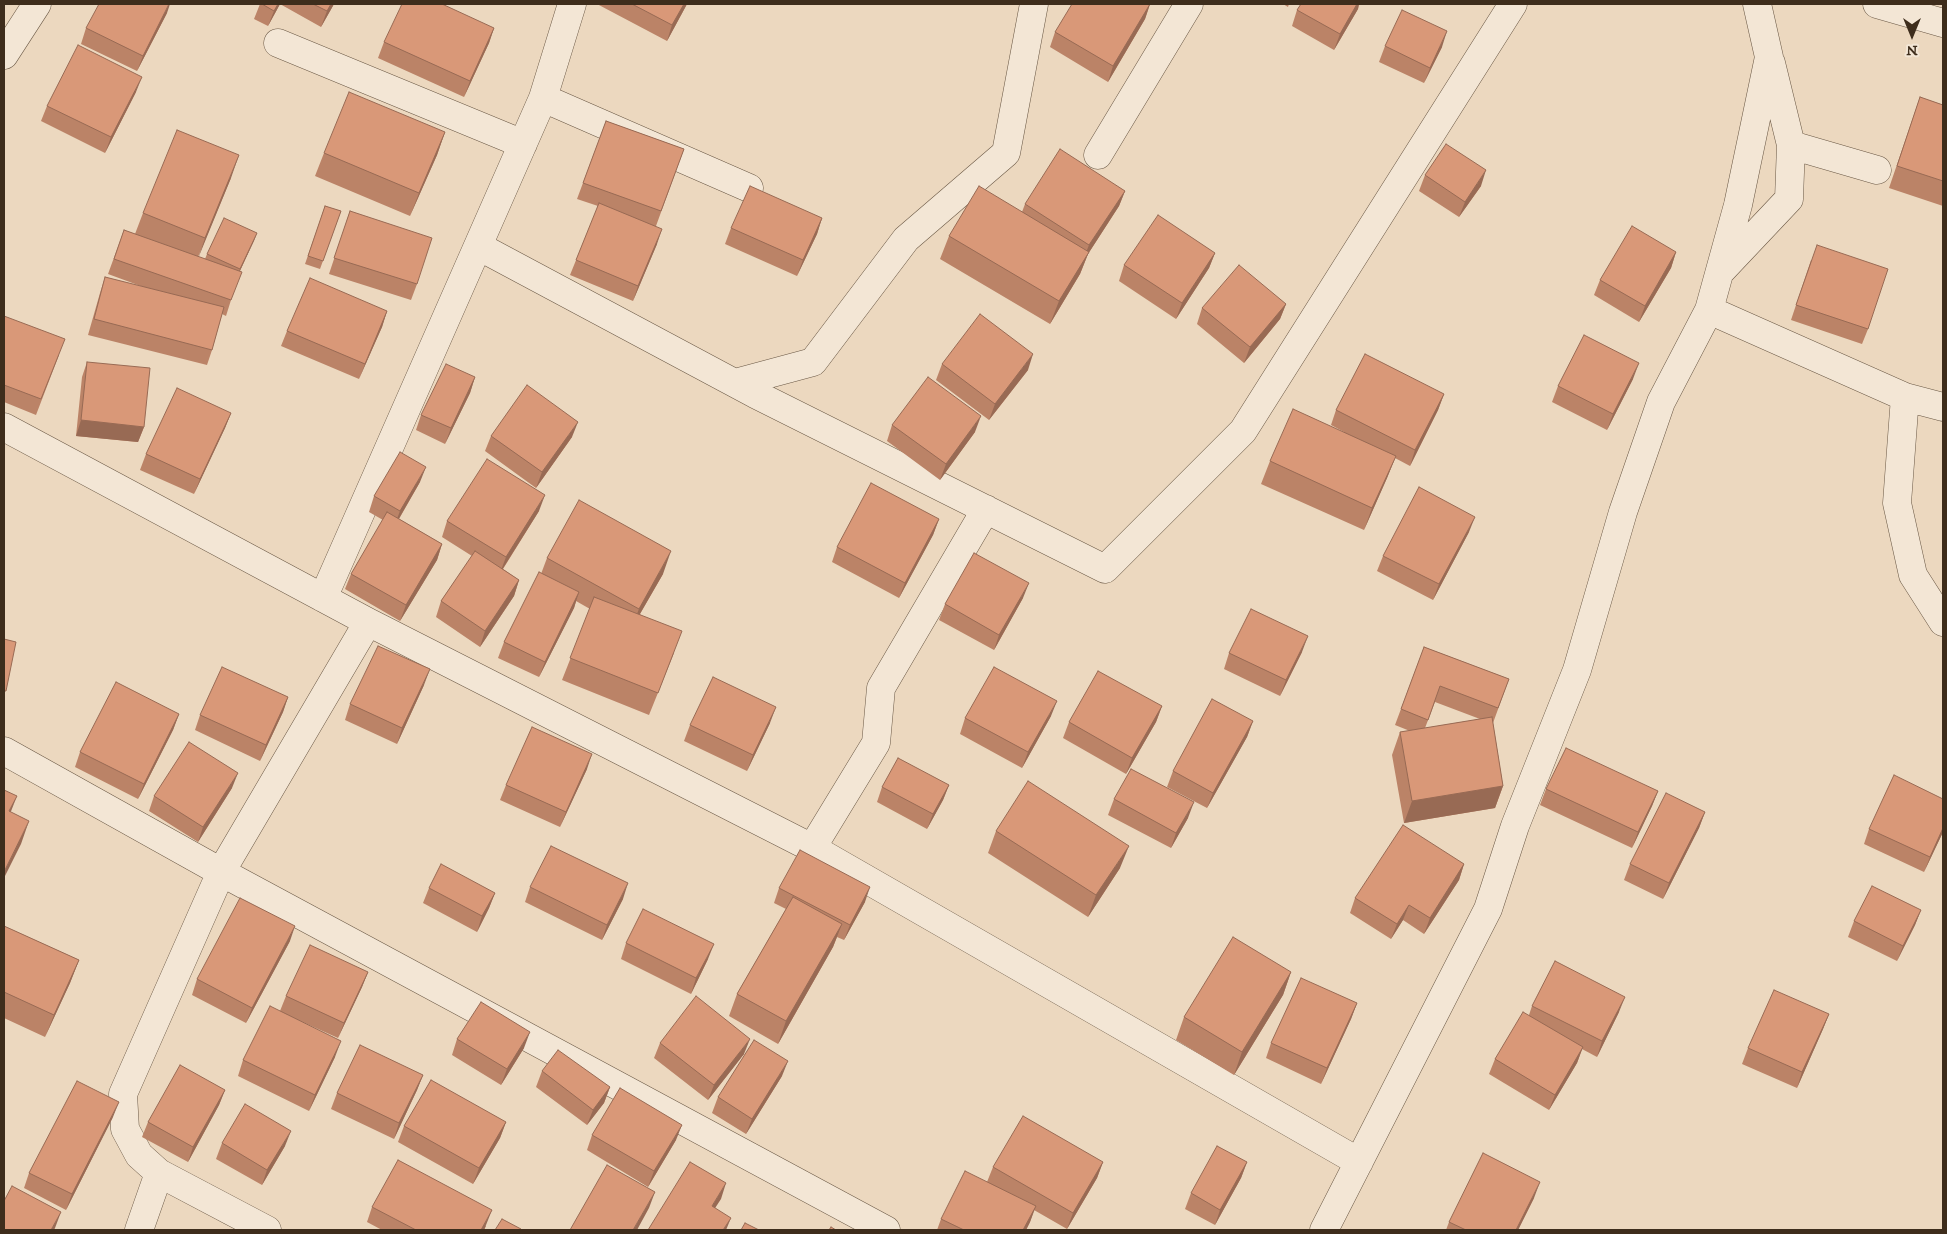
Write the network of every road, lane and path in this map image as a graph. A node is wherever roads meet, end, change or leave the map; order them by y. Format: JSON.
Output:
{"nodes":[{"id":1,"x":37,"y":4,"type":"edge"},
{"id":2,"x":572,"y":4,"type":"edge"},
{"id":3,"x":1034,"y":4,"type":"edge"},
{"id":4,"x":1189,"y":4,"type":"edge"},
{"id":5,"x":1513,"y":4,"type":"edge"},
{"id":6,"x":1757,"y":4,"type":"edge"},
{"id":7,"x":1877,"y":4,"type":"edge"},
{"id":8,"x":1943,"y":23,"type":"edge"},
{"id":9,"x":278,"y":43,"type":"dead end"},
{"id":10,"x":4,"y":55,"type":"edge"},
{"id":11,"x":1769,"y":57,"type":"junction"},
{"id":12,"x":543,"y":98,"type":"junction"},
{"id":13,"x":523,"y":144,"type":"junction"},
{"id":14,"x":1791,"y":144,"type":"junction"},
{"id":15,"x":1098,"y":155,"type":"dead end"},
{"id":16,"x":1877,"y":170,"type":"dead end"},
{"id":17,"x":749,"y":188,"type":"edge"},
{"id":18,"x":478,"y":246,"type":"junction"},
{"id":19,"x":1720,"y":273,"type":"junction"},
{"id":20,"x":1710,"y":310,"type":"junction"},
{"id":21,"x":736,"y":383,"type":"junction"},
{"id":22,"x":1906,"y":397,"type":"junction"},
{"id":23,"x":1943,"y":406,"type":"edge"},
{"id":24,"x":4,"y":427,"type":"edge"},
{"id":25,"x":986,"y":509,"type":"junction"},
{"id":26,"x":323,"y":598,"type":"junction"},
{"id":27,"x":368,"y":622,"type":"junction"},
{"id":28,"x":1943,"y":622,"type":"edge"},
{"id":29,"x":4,"y":751,"type":"edge"},
{"id":30,"x":812,"y":848,"type":"junction"},
{"id":31,"x":221,"y":872,"type":"junction"},
{"id":32,"x":1359,"y":1162,"type":"junction"},
{"id":33,"x":160,"y":1172,"type":"junction"},
{"id":34,"x":139,"y":1230,"type":"edge"},
{"id":35,"x":267,"y":1230,"type":"edge"},
{"id":36,"x":886,"y":1230,"type":"edge"},
{"id":37,"x":1324,"y":1230,"type":"edge"}],
"edges":[{"from":1,"to":10,"type":"street"},
{"from":2,"to":12,"type":"street"},
{"from":3,"to":21,"type":"street"},
{"from":4,"to":15,"type":"street"},
{"from":5,"to":25,"type":"street"},
{"from":6,"to":11,"type":"street"},
{"from":7,"to":8,"type":"street"},
{"from":9,"to":13,"type":"street"},
{"from":11,"to":14,"type":"street"},
{"from":11,"to":19,"type":"street"},
{"from":12,"to":13,"type":"street"},
{"from":12,"to":17,"type":"street"},
{"from":13,"to":18,"type":"street"},
{"from":14,"to":16,"type":"street"},
{"from":14,"to":19,"type":"street"},
{"from":18,"to":21,"type":"street"},
{"from":18,"to":26,"type":"street"},
{"from":19,"to":20,"type":"street"},
{"from":20,"to":22,"type":"street"},
{"from":20,"to":32,"type":"street"},
{"from":21,"to":25,"type":"street"},
{"from":22,"to":23,"type":"street"},
{"from":22,"to":28,"type":"street"},
{"from":24,"to":26,"type":"street"},
{"from":25,"to":30,"type":"street"},
{"from":26,"to":27,"type":"street"},
{"from":27,"to":30,"type":"street"},
{"from":27,"to":31,"type":"street"},
{"from":29,"to":31,"type":"street"},
{"from":30,"to":32,"type":"street"},
{"from":31,"to":33,"type":"street"},
{"from":31,"to":36,"type":"street"},
{"from":32,"to":37,"type":"street"},
{"from":33,"to":34,"type":"street"},
{"from":33,"to":35,"type":"street"}]}
